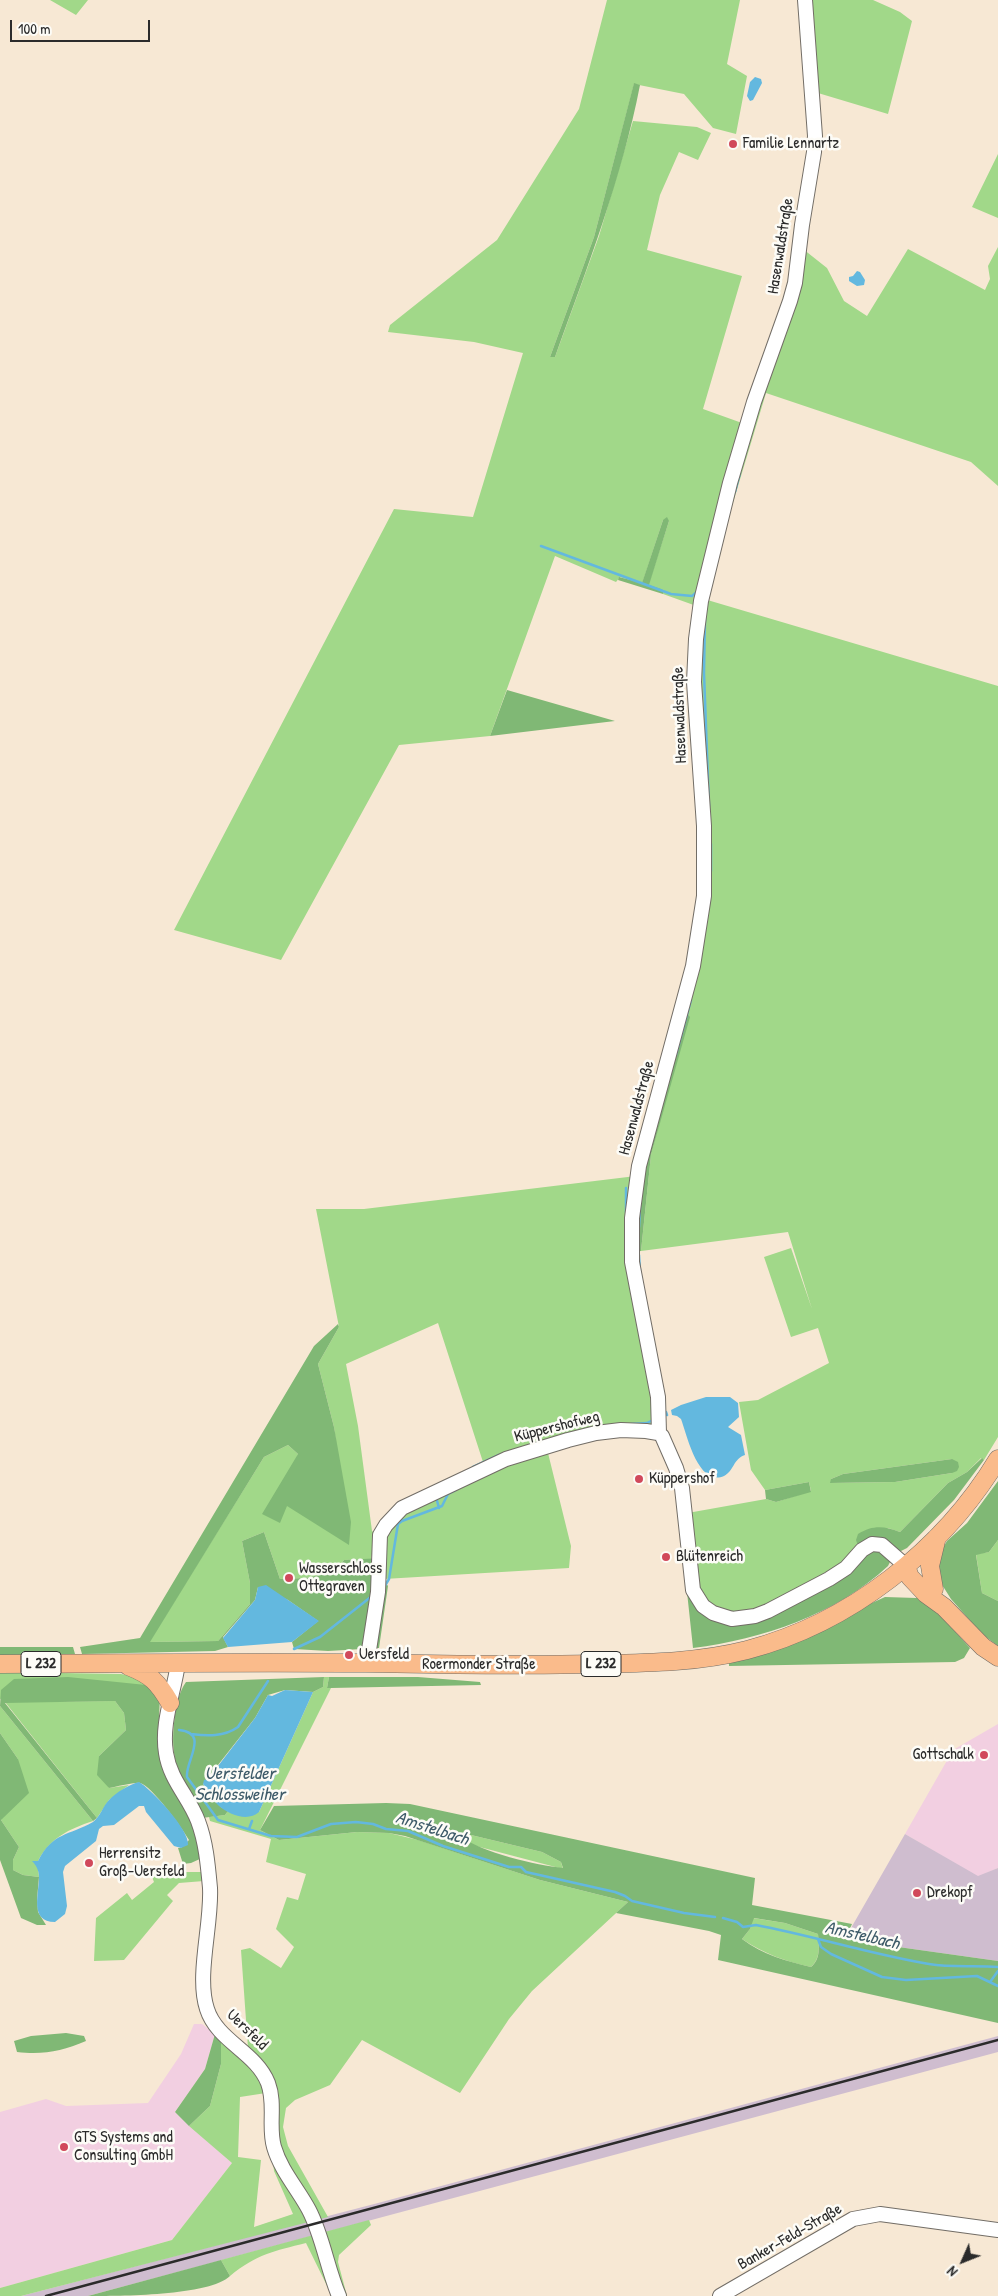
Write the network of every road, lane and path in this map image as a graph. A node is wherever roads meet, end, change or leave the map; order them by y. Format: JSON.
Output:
{"nodes":[{"id":1,"x":805,"y":0,"type":"edge"},
{"id":2,"x":660,"y":1433,"type":"junction"},
{"id":3,"x":998,"y":1459,"type":"edge"},
{"id":4,"x":937,"y":1537,"type":"junction"},
{"id":5,"x":906,"y":1566,"type":"junction"},
{"id":6,"x":930,"y":1591,"type":"junction"},
{"id":7,"x":868,"y":1595,"type":"junction"},
{"id":8,"x":998,"y":1657,"type":"edge"},
{"id":9,"x":367,"y":1663,"type":"junction"},
{"id":10,"x":0,"y":1664,"type":"edge"},
{"id":11,"x":121,"y":1664,"type":"junction"},
{"id":12,"x":178,"y":1664,"type":"junction"},
{"id":13,"x":170,"y":1703,"type":"junction"},
{"id":14,"x":998,"y":2230,"type":"edge"},
{"id":15,"x":339,"y":2296,"type":"edge"},
{"id":16,"x":720,"y":2296,"type":"edge"}],
"edges":[{"from":1,"to":2,"type":"street","name":"Hasenwaldstraße"},
{"from":2,"to":5,"type":"street"},
{"from":2,"to":9,"type":"street","name":"Küppershofweg"},
{"from":3,"to":4,"type":"main road","number":"L 232"},
{"from":4,"to":5,"type":"main road","number":"L 232"},
{"from":4,"to":6,"type":"main road"},
{"from":5,"to":6,"type":"main road"},
{"from":5,"to":7,"type":"main road","name":"Roermonder Straße","number":"L 232"},
{"from":6,"to":7,"type":"main road"},
{"from":6,"to":8,"type":"main road"},
{"from":7,"to":9,"type":"main road","name":"Roermonder Straße","number":"L 232"},
{"from":9,"to":12,"type":"main road","name":"Roermonder Straße","number":"L 232"},
{"from":10,"to":11,"type":"main road","name":"Roermonder Straße","number":"L 232"},
{"from":11,"to":12,"type":"main road","name":"Roermonder Straße","number":"L 232"},
{"from":11,"to":13,"type":"main road"},
{"from":12,"to":13,"type":"street","name":"Uersfeld"},
{"from":13,"to":15,"type":"street","name":"Uersfeld"},
{"from":14,"to":16,"type":"street","name":"Banker-Feld-Straße"}]}
